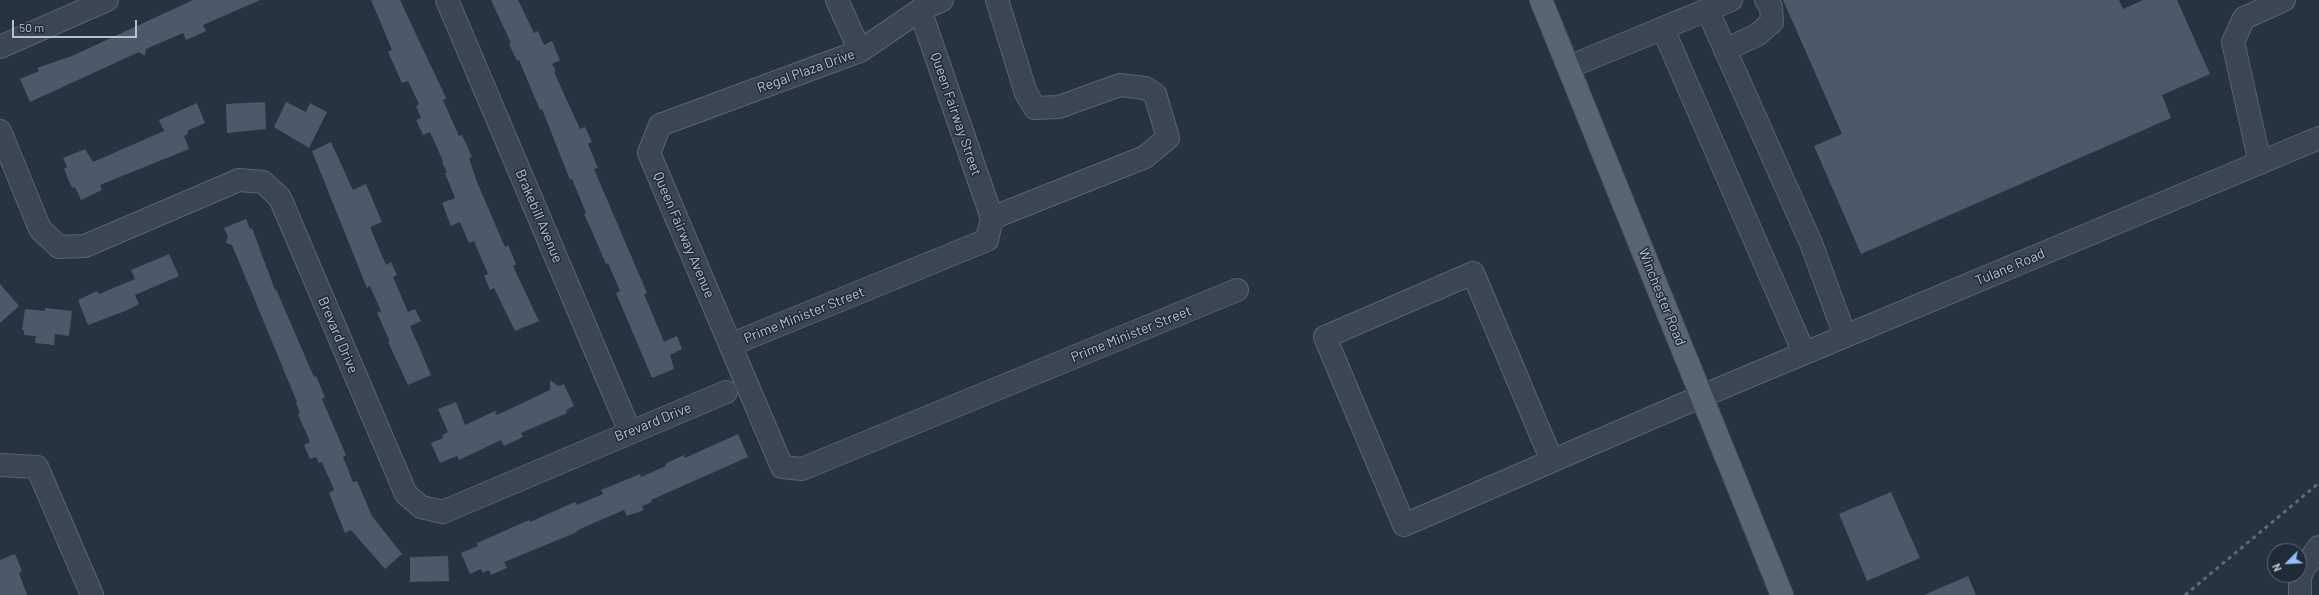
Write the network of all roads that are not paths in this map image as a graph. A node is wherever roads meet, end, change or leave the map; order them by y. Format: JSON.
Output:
{"nodes":[{"id":1,"x":107,"y":0,"type":"edge"},
{"id":2,"x":448,"y":0,"type":"edge"},
{"id":3,"x":837,"y":0,"type":"edge"},
{"id":4,"x":942,"y":0,"type":"edge"},
{"id":5,"x":997,"y":0,"type":"edge"},
{"id":6,"x":1542,"y":0,"type":"edge"},
{"id":7,"x":1732,"y":0,"type":"edge"},
{"id":8,"x":1766,"y":0,"type":"edge"},
{"id":9,"x":2284,"y":0,"type":"edge"},
{"id":10,"x":920,"y":10,"type":"junction"},
{"id":11,"x":1708,"y":10,"type":"junction"},
{"id":12,"x":1663,"y":29,"type":"junction"},
{"id":13,"x":0,"y":47,"type":"edge"},
{"id":14,"x":1725,"y":50,"type":"junction"},
{"id":15,"x":860,"y":51,"type":"junction"},
{"id":16,"x":1569,"y":67,"type":"junction"},
{"id":17,"x":660,"y":125,"type":"joint"},
{"id":18,"x":0,"y":131,"type":"edge"},
{"id":19,"x":2319,"y":138,"type":"edge"},
{"id":20,"x":2260,"y":163,"type":"junction"},
{"id":21,"x":992,"y":218,"type":"junction"},
{"id":22,"x":1237,"y":290,"type":"dead end"},
{"id":23,"x":1845,"y":336,"type":"junction"},
{"id":24,"x":730,"y":345,"type":"junction"},
{"id":25,"x":1804,"y":353,"type":"junction"},
{"id":26,"x":726,"y":392,"type":"dead end"},
{"id":27,"x":1702,"y":396,"type":"junction"},
{"id":28,"x":630,"y":432,"type":"junction"},
{"id":29,"x":1552,"y":461,"type":"junction"},
{"id":30,"x":0,"y":466,"type":"edge"},
{"id":31,"x":2319,"y":547,"type":"edge"},
{"id":32,"x":92,"y":595,"type":"edge"},
{"id":33,"x":1782,"y":595,"type":"edge"},
{"id":34,"x":2300,"y":595,"type":"edge"}],
"edges":[{"from":1,"to":13,"type":"street"},
{"from":2,"to":28,"type":"street","name":"Brakebill Avenue"},
{"from":3,"to":15,"type":"street"},
{"from":4,"to":10,"type":"street","name":"Regal Plaza Drive"},
{"from":5,"to":21,"type":"street"},
{"from":6,"to":16,"type":"main road","name":"Winchester Road"},
{"from":7,"to":11,"type":"street"},
{"from":8,"to":14,"type":"street"},
{"from":9,"to":20,"type":"street"},
{"from":10,"to":15,"type":"street","name":"Regal Plaza Drive"},
{"from":10,"to":21,"type":"street","name":"Queen Fairway Street"},
{"from":11,"to":12,"type":"street"},
{"from":11,"to":14,"type":"street"},
{"from":12,"to":16,"type":"street"},
{"from":12,"to":25,"type":"street"},
{"from":14,"to":23,"type":"street"},
{"from":15,"to":17,"type":"street","name":"Regal Plaza Drive"},
{"from":16,"to":27,"type":"main road","name":"Winchester Road"},
{"from":17,"to":24,"type":"street","name":"Queen Fairway Avenue"},
{"from":18,"to":28,"type":"street","name":"Brevard Drive"},
{"from":19,"to":20,"type":"street","name":"Tulane Road"},
{"from":20,"to":23,"type":"street","name":"Tulane Road"},
{"from":21,"to":24,"type":"street","name":"Prime Minister Street"},
{"from":22,"to":24,"type":"street","name":"Prime Minister Street"},
{"from":23,"to":25,"type":"street","name":"Tulane Road"},
{"from":25,"to":27,"type":"street","name":"Tulane Road"},
{"from":26,"to":28,"type":"street","name":"Brevard Drive"},
{"from":27,"to":29,"type":"street","name":"Tulane Road"},
{"from":27,"to":33,"type":"main road","name":"Winchester Road"},
{"from":29,"to":29,"type":"street","name":"Tulane Road"},
{"from":30,"to":32,"type":"street"},
{"from":31,"to":34,"type":"street"}]}
